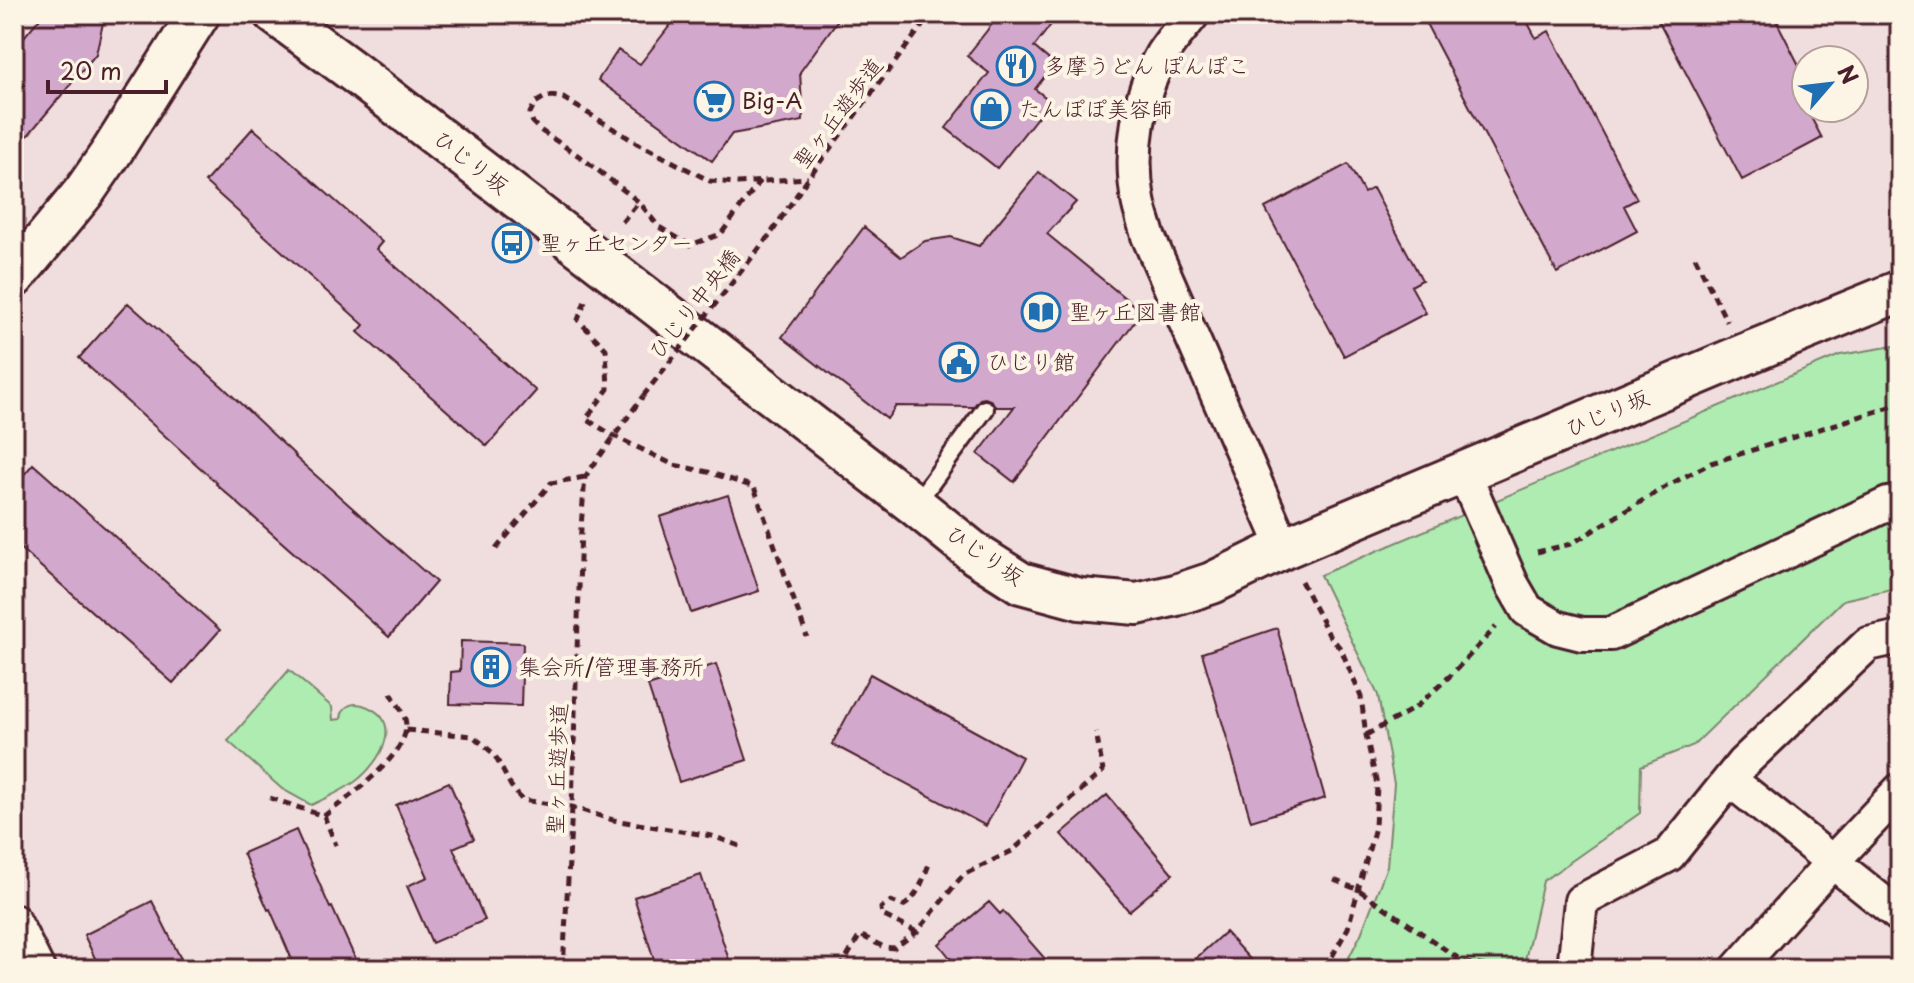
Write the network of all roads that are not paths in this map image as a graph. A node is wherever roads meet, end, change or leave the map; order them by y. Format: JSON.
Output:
{"nodes":[{"id":1,"x":199,"y":14,"type":"edge"},
{"id":2,"x":275,"y":14,"type":"edge"},
{"id":3,"x":1193,"y":14,"type":"edge"},
{"id":4,"x":14,"y":277,"type":"edge"},
{"id":5,"x":1900,"y":291,"type":"edge"},
{"id":6,"x":985,"y":409,"type":"dead end"},
{"id":7,"x":1464,"y":473,"type":"junction"},
{"id":8,"x":1900,"y":502,"type":"edge"},
{"id":9,"x":915,"y":505,"type":"junction"},
{"id":10,"x":1290,"y":560,"type":"junction"},
{"id":11,"x":1900,"y":637,"type":"edge"},
{"id":12,"x":1730,"y":780,"type":"junction"},
{"id":13,"x":1900,"y":790,"type":"edge"},
{"id":14,"x":1833,"y":861,"type":"junction"},
{"id":15,"x":1900,"y":916,"type":"edge"},
{"id":16,"x":14,"y":921,"type":"edge"},
{"id":17,"x":38,"y":969,"type":"edge"},
{"id":18,"x":1574,"y":969,"type":"edge"},
{"id":19,"x":1737,"y":969,"type":"edge"}],
"edges":[{"from":1,"to":4,"type":"street"},
{"from":2,"to":9,"type":"street","name":"ひじり坂"},
{"from":3,"to":10,"type":"street"},
{"from":5,"to":7,"type":"street","name":"ひじり坂"},
{"from":6,"to":9,"type":"lane"},
{"from":7,"to":8,"type":"street"},
{"from":7,"to":10,"type":"street","name":"ひじり坂"},
{"from":9,"to":10,"type":"street","name":"ひじり坂"},
{"from":11,"to":12,"type":"street"},
{"from":12,"to":14,"type":"street"},
{"from":12,"to":18,"type":"street"},
{"from":13,"to":14,"type":"street"},
{"from":14,"to":15,"type":"street"},
{"from":14,"to":19,"type":"street"},
{"from":16,"to":17,"type":"street"}]}
